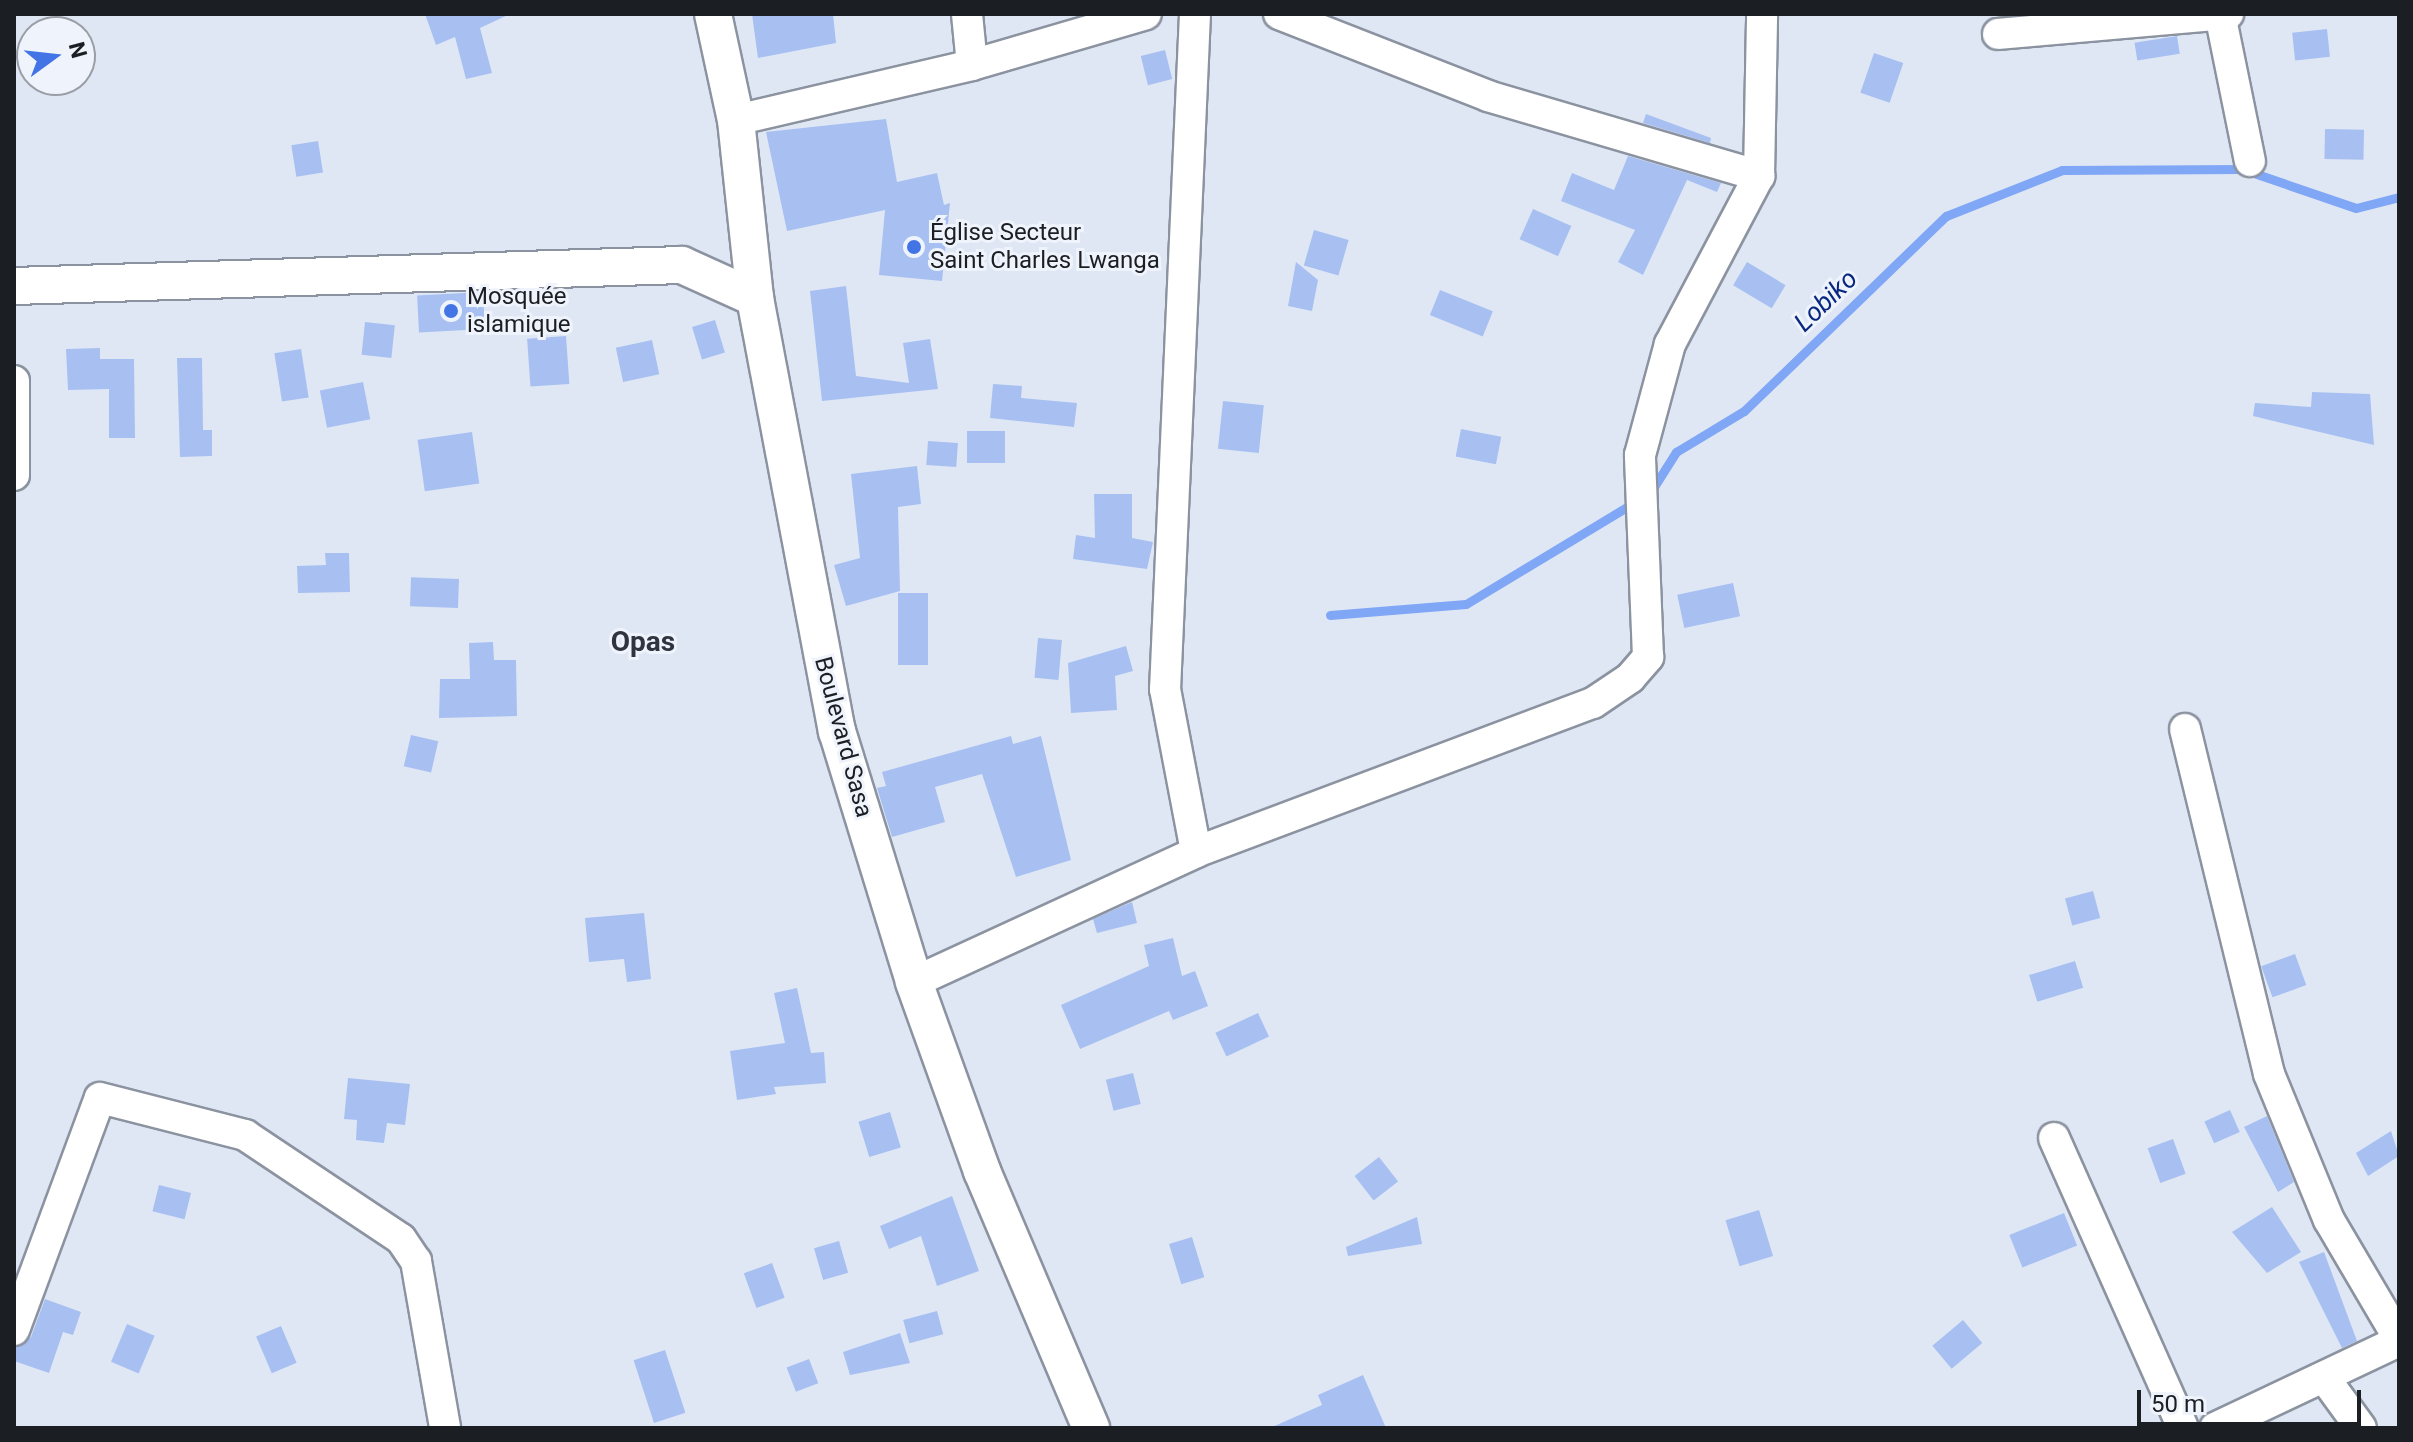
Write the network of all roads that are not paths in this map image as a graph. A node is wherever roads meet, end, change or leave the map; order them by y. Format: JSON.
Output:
{"nodes":[{"id":1,"x":713,"y":14,"type":"edge"},
{"id":2,"x":967,"y":14,"type":"edge"},
{"id":3,"x":1146,"y":14,"type":"edge"},
{"id":4,"x":1195,"y":14,"type":"edge"},
{"id":5,"x":1279,"y":14,"type":"edge"},
{"id":6,"x":1762,"y":14,"type":"edge"},
{"id":7,"x":2223,"y":14,"type":"edge"},
{"id":8,"x":1998,"y":34,"type":"dead end"},
{"id":9,"x":972,"y":65,"type":"junction"},
{"id":10,"x":736,"y":120,"type":"junction"},
{"id":11,"x":2250,"y":161,"type":"dead end"},
{"id":12,"x":1759,"y":176,"type":"junction"},
{"id":13,"x":14,"y":286,"type":"edge"},
{"id":14,"x":755,"y":298,"type":"junction"},
{"id":15,"x":14,"y":381,"type":"edge"},
{"id":16,"x":14,"y":475,"type":"edge"},
{"id":17,"x":2185,"y":729,"type":"dead end"},
{"id":18,"x":1196,"y":852,"type":"junction"},
{"id":19,"x":914,"y":982,"type":"junction"},
{"id":20,"x":2054,"y":1138,"type":"dead end"},
{"id":21,"x":14,"y":1330,"type":"edge"},
{"id":22,"x":2399,"y":1340,"type":"edge"},
{"id":23,"x":2326,"y":1380,"type":"junction"},
{"id":24,"x":445,"y":1428,"type":"edge"},
{"id":25,"x":1091,"y":1428,"type":"edge"},
{"id":26,"x":2183,"y":1428,"type":"edge"},
{"id":27,"x":2215,"y":1428,"type":"edge"},
{"id":28,"x":2361,"y":1428,"type":"edge"}],
"edges":[{"from":1,"to":10,"type":"street","name":"Boulevard Sasa"},
{"from":2,"to":9,"type":"street"},
{"from":3,"to":9,"type":"street"},
{"from":4,"to":18,"type":"street"},
{"from":5,"to":12,"type":"street"},
{"from":6,"to":12,"type":"street"},
{"from":7,"to":8,"type":"street"},
{"from":7,"to":11,"type":"street"},
{"from":9,"to":10,"type":"street"},
{"from":10,"to":14,"type":"street","name":"Boulevard Sasa"},
{"from":12,"to":18,"type":"street"},
{"from":13,"to":14,"type":"street"},
{"from":14,"to":19,"type":"street","name":"Boulevard Sasa"},
{"from":15,"to":16,"type":"street"},
{"from":17,"to":22,"type":"street"},
{"from":18,"to":19,"type":"street"},
{"from":19,"to":25,"type":"street","name":"Boulevard Sasa"},
{"from":20,"to":26,"type":"street"},
{"from":21,"to":24,"type":"street"},
{"from":22,"to":23,"type":"street"},
{"from":23,"to":27,"type":"street"},
{"from":23,"to":28,"type":"street"}]}
